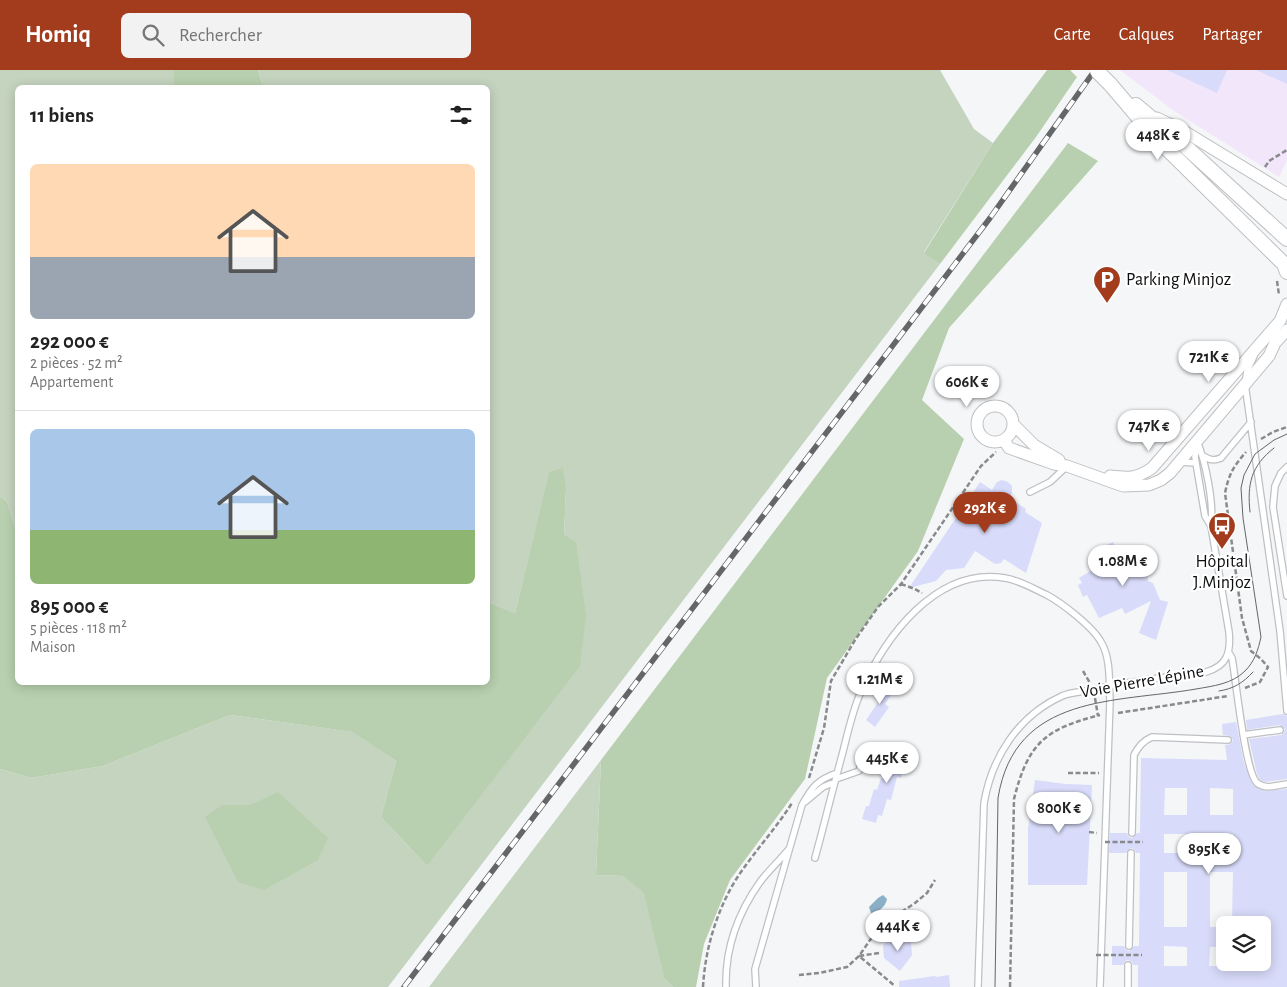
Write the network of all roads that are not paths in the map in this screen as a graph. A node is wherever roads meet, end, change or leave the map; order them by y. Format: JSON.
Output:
{"nodes":[{"id":1,"x":1096,"y":70,"type":"edge"},
{"id":2,"x":1110,"y":84,"type":"junction"},
{"id":3,"x":1145,"y":112,"type":"junction"},
{"id":4,"x":1287,"y":194,"type":"edge"},
{"id":5,"x":1287,"y":239,"type":"edge"},
{"id":6,"x":1287,"y":272,"type":"edge"},
{"id":7,"x":1287,"y":304,"type":"edge"},
{"id":8,"x":1287,"y":330,"type":"edge"},
{"id":9,"x":1258,"y":348,"type":"junction"},
{"id":10,"x":1245,"y":384,"type":"junction"},
{"id":11,"x":1194,"y":420,"type":"junction"},
{"id":12,"x":1252,"y":422,"type":"junction"},
{"id":13,"x":1013,"y":424,"type":"junction"},
{"id":14,"x":1004,"y":440,"type":"junction"},
{"id":15,"x":1197,"y":440,"type":"junction"},
{"id":16,"x":1203,"y":456,"type":"junction"},
{"id":17,"x":1179,"y":462,"type":"junction"},
{"id":18,"x":1196,"y":463,"type":"junction"},
{"id":19,"x":1066,"y":466,"type":"junction"},
{"id":20,"x":1287,"y":467,"type":"edge"},
{"id":21,"x":1100,"y":477,"type":"junction"},
{"id":22,"x":1030,"y":492,"type":"dead end"},
{"id":23,"x":1263,"y":512,"type":"junction"},
{"id":24,"x":1276,"y":525,"type":"junction"},
{"id":25,"x":1212,"y":526,"type":"junction"},
{"id":26,"x":1287,"y":596,"type":"edge"},
{"id":27,"x":1229,"y":653,"type":"junction"},
{"id":28,"x":1109,"y":685,"type":"junction"},
{"id":29,"x":1287,"y":711,"type":"edge"},
{"id":30,"x":1280,"y":730,"type":"dead end"},
{"id":31,"x":1243,"y":736,"type":"junction"},
{"id":32,"x":1228,"y":740,"type":"dead end"},
{"id":33,"x":863,"y":757,"type":"dead end"},
{"id":34,"x":836,"y":778,"type":"junction"},
{"id":35,"x":1287,"y":784,"type":"edge"},
{"id":36,"x":1132,"y":833,"type":"dead end"},
{"id":37,"x":790,"y":848,"type":"junction"},
{"id":38,"x":1131,"y":853,"type":"dead end"},
{"id":39,"x":815,"y":858,"type":"dead end"},
{"id":40,"x":1129,"y":946,"type":"dead end"},
{"id":41,"x":1128,"y":965,"type":"dead end"},
{"id":42,"x":726,"y":987,"type":"edge"},
{"id":43,"x":756,"y":987,"type":"edge"},
{"id":44,"x":978,"y":987,"type":"edge"},
{"id":45,"x":1100,"y":987,"type":"edge"},
{"id":46,"x":1128,"y":987,"type":"edge"}],
"edges":[{"from":1,"to":2,"type":"street","bridge":true},
{"from":2,"to":3,"type":"street"},
{"from":2,"to":6,"type":"street"},
{"from":3,"to":4,"type":"street"},
{"from":3,"to":5,"type":"street"},
{"from":7,"to":9,"type":"street"},
{"from":8,"to":10,"type":"street"},
{"from":9,"to":10,"type":"lane"},
{"from":9,"to":11,"type":"street"},
{"from":10,"to":12,"type":"lane"},
{"from":10,"to":15,"type":"street"},
{"from":11,"to":15,"type":"street"},
{"from":11,"to":21,"type":"street"},
{"from":12,"to":16,"type":"lane"},
{"from":12,"to":23,"type":"lane"},
{"from":13,"to":14,"type":"street"},
{"from":13,"to":14,"type":"street"},
{"from":13,"to":19,"type":"street"},
{"from":14,"to":19,"type":"street"},
{"from":15,"to":16,"type":"lane"},
{"from":15,"to":17,"type":"street"},
{"from":15,"to":18,"type":"lane"},
{"from":16,"to":25,"type":"lane"},
{"from":17,"to":18,"type":"lane"},
{"from":17,"to":21,"type":"street"},
{"from":18,"to":25,"type":"lane"},
{"from":19,"to":21,"type":"street"},
{"from":19,"to":22,"type":"lane"},
{"from":20,"to":24,"type":"lane"},
{"from":23,"to":24,"type":"lane"},
{"from":23,"to":29,"type":"lane"},
{"from":24,"to":26,"type":"lane"},
{"from":25,"to":27,"type":"lane"},
{"from":27,"to":28,"type":"lane","name":"Voie Pierre Lépine"},
{"from":27,"to":31,"type":"lane"},
{"from":28,"to":34,"type":"lane"},
{"from":28,"to":44,"type":"lane","name":"Voie Pierre Lépine"},
{"from":28,"to":45,"type":"lane"},
{"from":30,"to":31,"type":"lane"},
{"from":31,"to":35,"type":"lane"},
{"from":32,"to":36,"type":"lane"},
{"from":33,"to":34,"type":"lane"},
{"from":34,"to":37,"type":"lane"},
{"from":34,"to":39,"type":"lane"},
{"from":37,"to":42,"type":"lane"},
{"from":37,"to":43,"type":"lane"},
{"from":38,"to":40,"type":"lane"},
{"from":41,"to":46,"type":"lane"}]}
